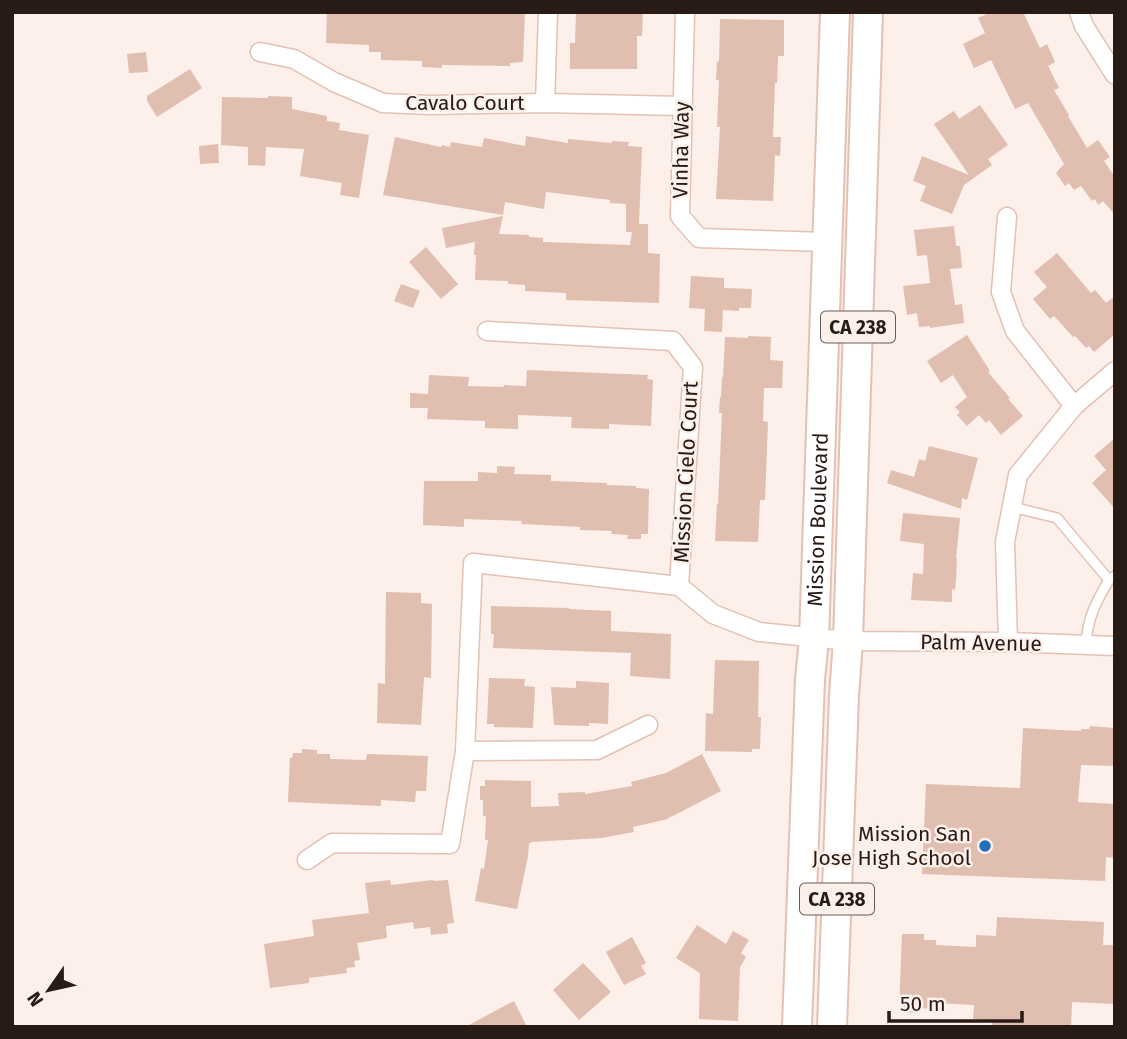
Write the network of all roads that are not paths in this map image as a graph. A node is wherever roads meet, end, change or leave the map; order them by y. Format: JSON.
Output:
{"nodes":[{"id":1,"x":548,"y":12,"type":"edge"},
{"id":2,"x":685,"y":12,"type":"edge"},
{"id":3,"x":835,"y":12,"type":"edge"},
{"id":4,"x":868,"y":12,"type":"edge"},
{"id":5,"x":1079,"y":12,"type":"edge"},
{"id":6,"x":260,"y":52,"type":"dead end"},
{"id":7,"x":1115,"y":75,"type":"edge"},
{"id":8,"x":545,"y":103,"type":"junction"},
{"id":9,"x":682,"y":106,"type":"junction"},
{"id":10,"x":1007,"y":217,"type":"dead end"},
{"id":11,"x":827,"y":242,"type":"junction"},
{"id":12,"x":487,"y":331,"type":"dead end"},
{"id":13,"x":1115,"y":371,"type":"edge"},
{"id":14,"x":1073,"y":406,"type":"junction"},
{"id":15,"x":1012,"y":507,"type":"junction"},
{"id":16,"x":1112,"y":578,"type":"edge"},
{"id":17,"x":680,"y":586,"type":"junction"},
{"id":18,"x":814,"y":639,"type":"junction"},
{"id":19,"x":848,"y":641,"type":"junction"},
{"id":20,"x":1008,"y":642,"type":"junction"},
{"id":21,"x":1086,"y":645,"type":"junction"},
{"id":22,"x":1115,"y":646,"type":"edge"},
{"id":23,"x":648,"y":725,"type":"dead end"},
{"id":24,"x":465,"y":751,"type":"junction"},
{"id":25,"x":307,"y":860,"type":"dead end"},
{"id":26,"x":797,"y":1027,"type":"edge"},
{"id":27,"x":832,"y":1027,"type":"edge"}],
"edges":[{"from":1,"to":8,"type":"street"},
{"from":2,"to":9,"type":"street","name":"Vinha Way"},
{"from":3,"to":11,"type":"main road","name":"Mission Boulevard","number":"CA 238"},
{"from":4,"to":19,"type":"main road","name":"Mission Boulevard","number":"CA 238"},
{"from":5,"to":7,"type":"street"},
{"from":6,"to":8,"type":"street","name":"Cavalo Court"},
{"from":8,"to":9,"type":"street","name":"Cavalo Court"},
{"from":9,"to":11,"type":"street","name":"Vinha Way"},
{"from":10,"to":14,"type":"street"},
{"from":11,"to":18,"type":"main road","name":"Mission Boulevard","number":"CA 238"},
{"from":12,"to":17,"type":"street","name":"Mission Cielo Court"},
{"from":13,"to":14,"type":"street"},
{"from":14,"to":15,"type":"street"},
{"from":15,"to":16,"type":"lane"},
{"from":15,"to":20,"type":"street"},
{"from":16,"to":21,"type":"lane"},
{"from":17,"to":18,"type":"street","name":"Palm Avenue"},
{"from":17,"to":24,"type":"street"},
{"from":18,"to":19,"type":"street","name":"Palm Avenue"},
{"from":18,"to":26,"type":"main road","name":"Mission Boulevard","number":"CA 238"},
{"from":19,"to":20,"type":"street","name":"Palm Avenue"},
{"from":19,"to":27,"type":"main road","name":"Mission Boulevard","number":"CA 238"},
{"from":20,"to":21,"type":"street","name":"Palm Avenue"},
{"from":21,"to":22,"type":"street","name":"Palm Avenue"},
{"from":23,"to":24,"type":"street"},
{"from":24,"to":25,"type":"street"}]}
